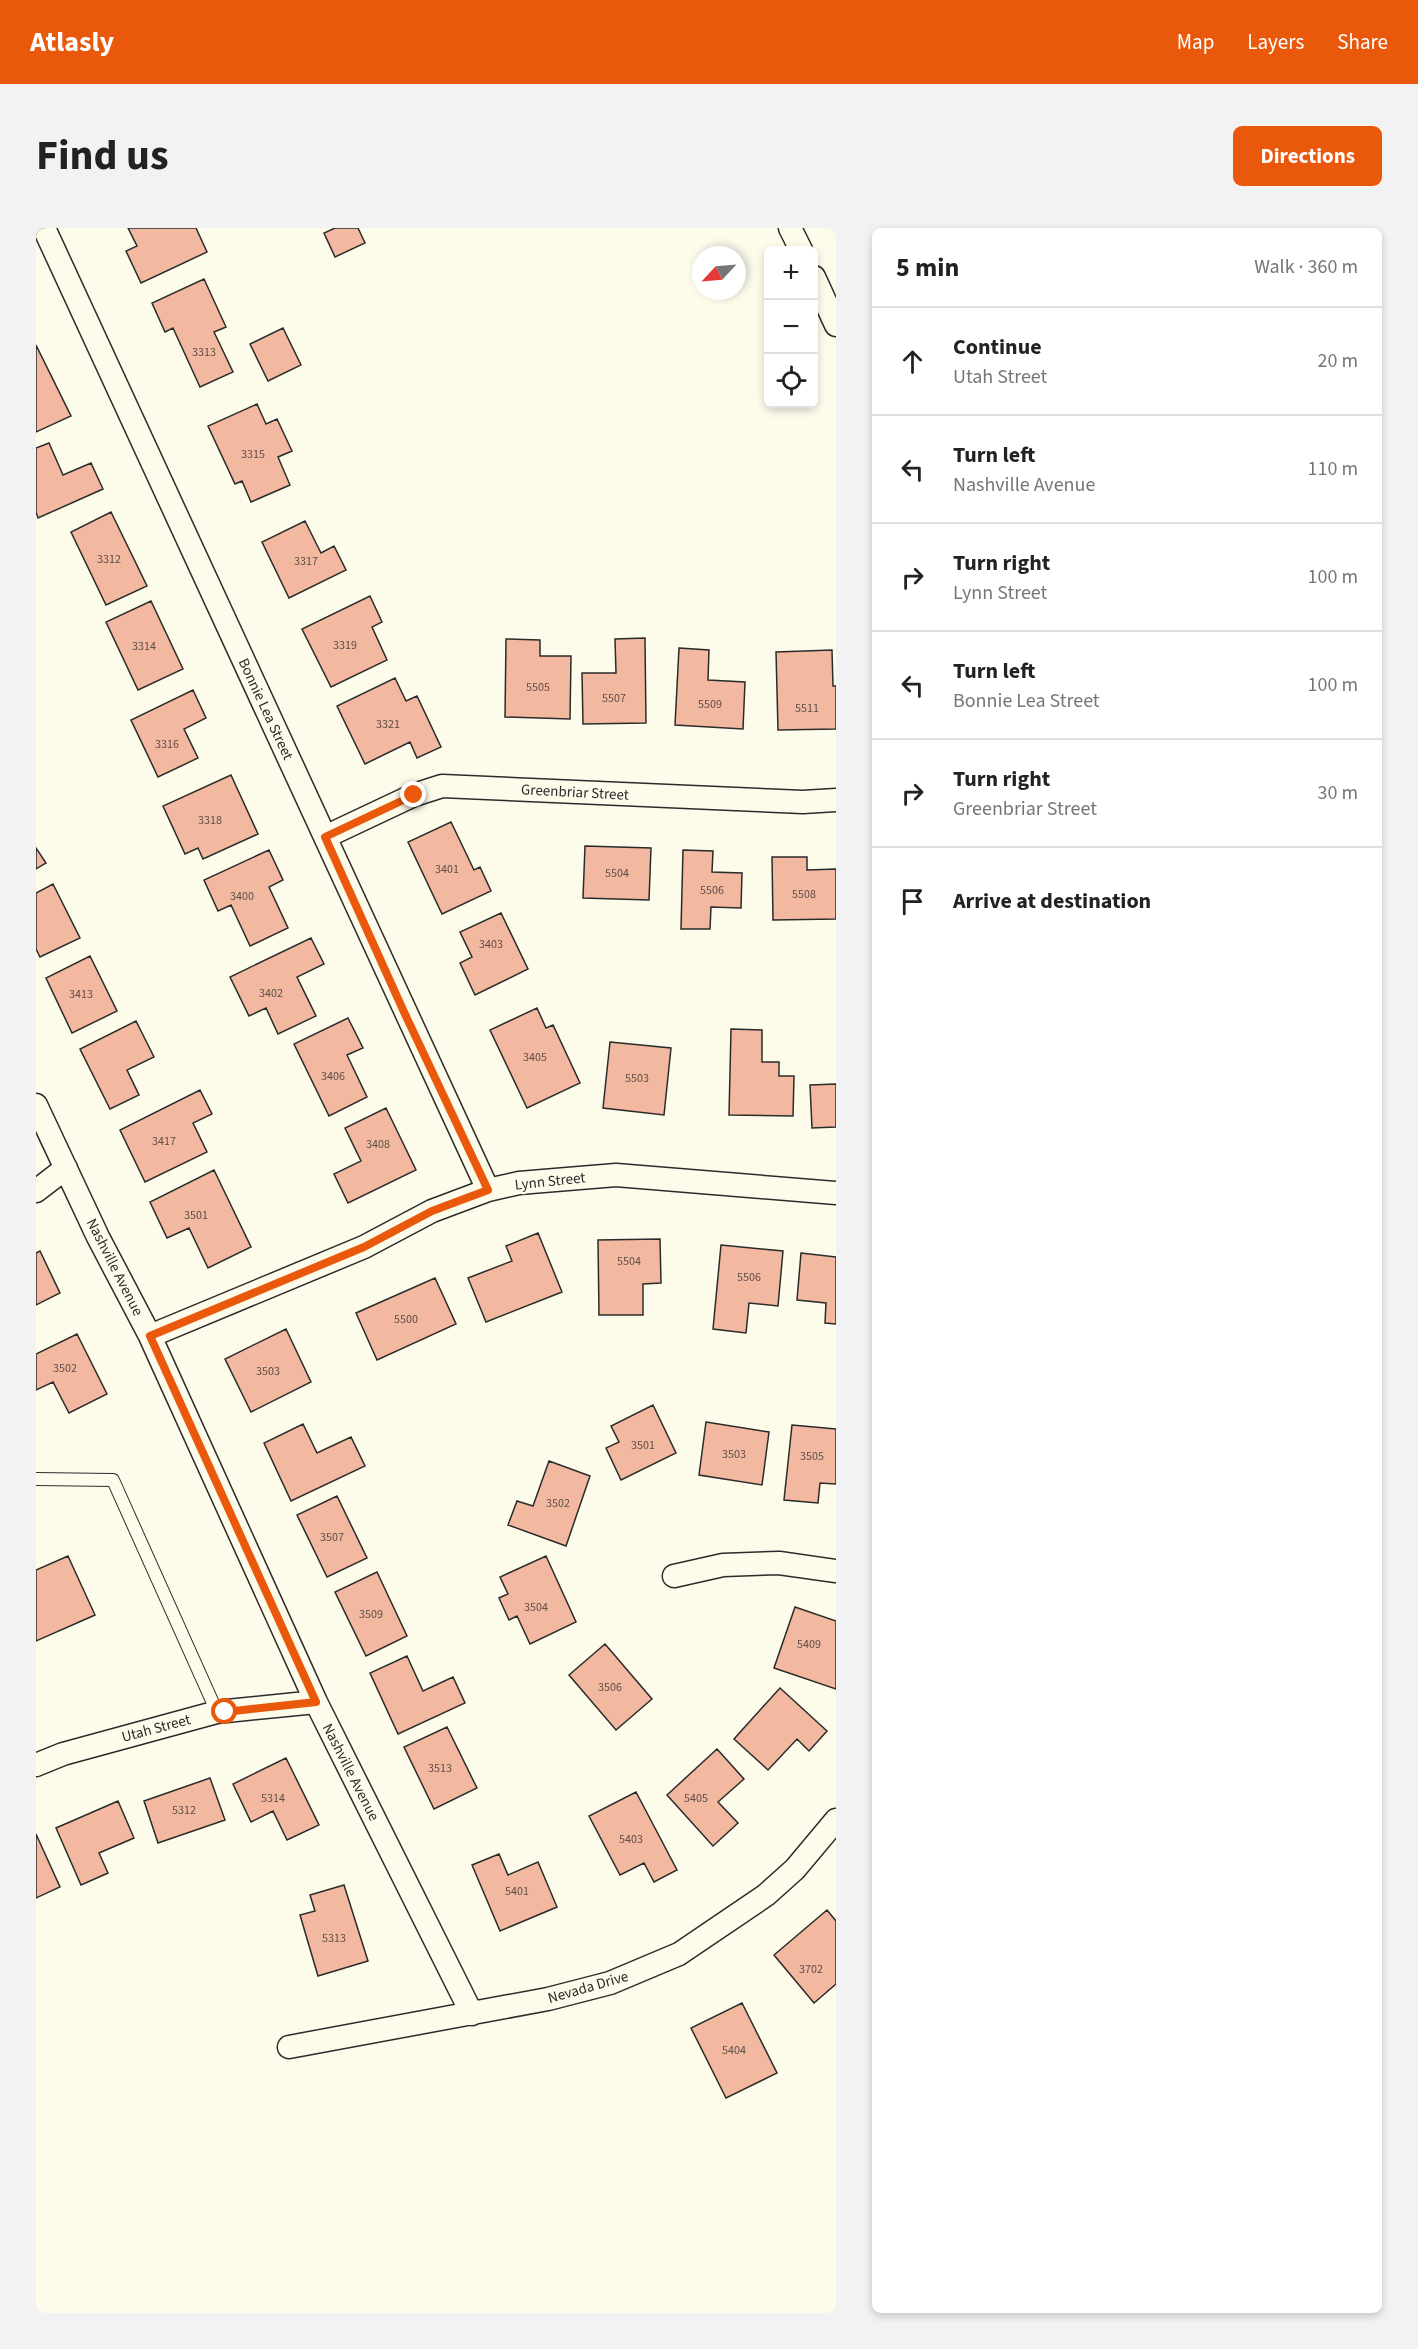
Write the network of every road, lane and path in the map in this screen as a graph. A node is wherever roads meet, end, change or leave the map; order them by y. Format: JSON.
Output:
{"nodes":[{"id":1,"x":44,"y":228,"type":"edge"},
{"id":2,"x":790,"y":228,"type":"edge"},
{"id":3,"x":799,"y":246,"type":"edge"},
{"id":4,"x":818,"y":288,"type":"edge"},
{"id":5,"x":836,"y":325,"type":"edge"},
{"id":6,"x":836,"y":800,"type":"edge"},
{"id":7,"x":325,"y":837,"type":"junction"},
{"id":8,"x":36,"y":1105,"type":"edge"},
{"id":9,"x":66,"y":1168,"type":"junction"},
{"id":10,"x":488,"y":1190,"type":"junction"},
{"id":11,"x":36,"y":1191,"type":"edge"},
{"id":12,"x":836,"y":1193,"type":"edge"},
{"id":13,"x":150,"y":1336,"type":"junction"},
{"id":14,"x":36,"y":1479,"type":"edge"},
{"id":15,"x":836,"y":1571,"type":"edge"},
{"id":16,"x":674,"y":1576,"type":"dead end"},
{"id":17,"x":316,"y":1702,"type":"junction"},
{"id":18,"x":218,"y":1712,"type":"junction"},
{"id":19,"x":36,"y":1765,"type":"edge"},
{"id":20,"x":832,"y":1835,"type":"edge"},
{"id":21,"x":472,"y":2014,"type":"junction"},
{"id":22,"x":289,"y":2047,"type":"dead end"}],
"edges":[{"from":1,"to":7,"type":"street","name":"Bonnie Lea Street"},
{"from":2,"to":3,"type":"street"},
{"from":4,"to":5,"type":"street"},
{"from":6,"to":7,"type":"street","name":"Greenbriar Street"},
{"from":7,"to":10,"type":"street","name":"Bonnie Lea Street"},
{"from":8,"to":9,"type":"street","name":"Nashville Avenue"},
{"from":9,"to":11,"type":"street"},
{"from":9,"to":13,"type":"street","name":"Nashville Avenue"},
{"from":10,"to":12,"type":"street","name":"Lynn Street"},
{"from":10,"to":13,"type":"street","name":"Lynn Street"},
{"from":13,"to":17,"type":"street","name":"Nashville Avenue"},
{"from":14,"to":18,"type":"lane"},
{"from":15,"to":16,"type":"street"},
{"from":17,"to":18,"type":"street","name":"Utah Street"},
{"from":17,"to":21,"type":"street","name":"Nashville Avenue"},
{"from":18,"to":19,"type":"street","name":"Utah Street"},
{"from":20,"to":21,"type":"street","name":"Nevada Drive"},
{"from":21,"to":22,"type":"street","name":"Nevada Drive"}]}
